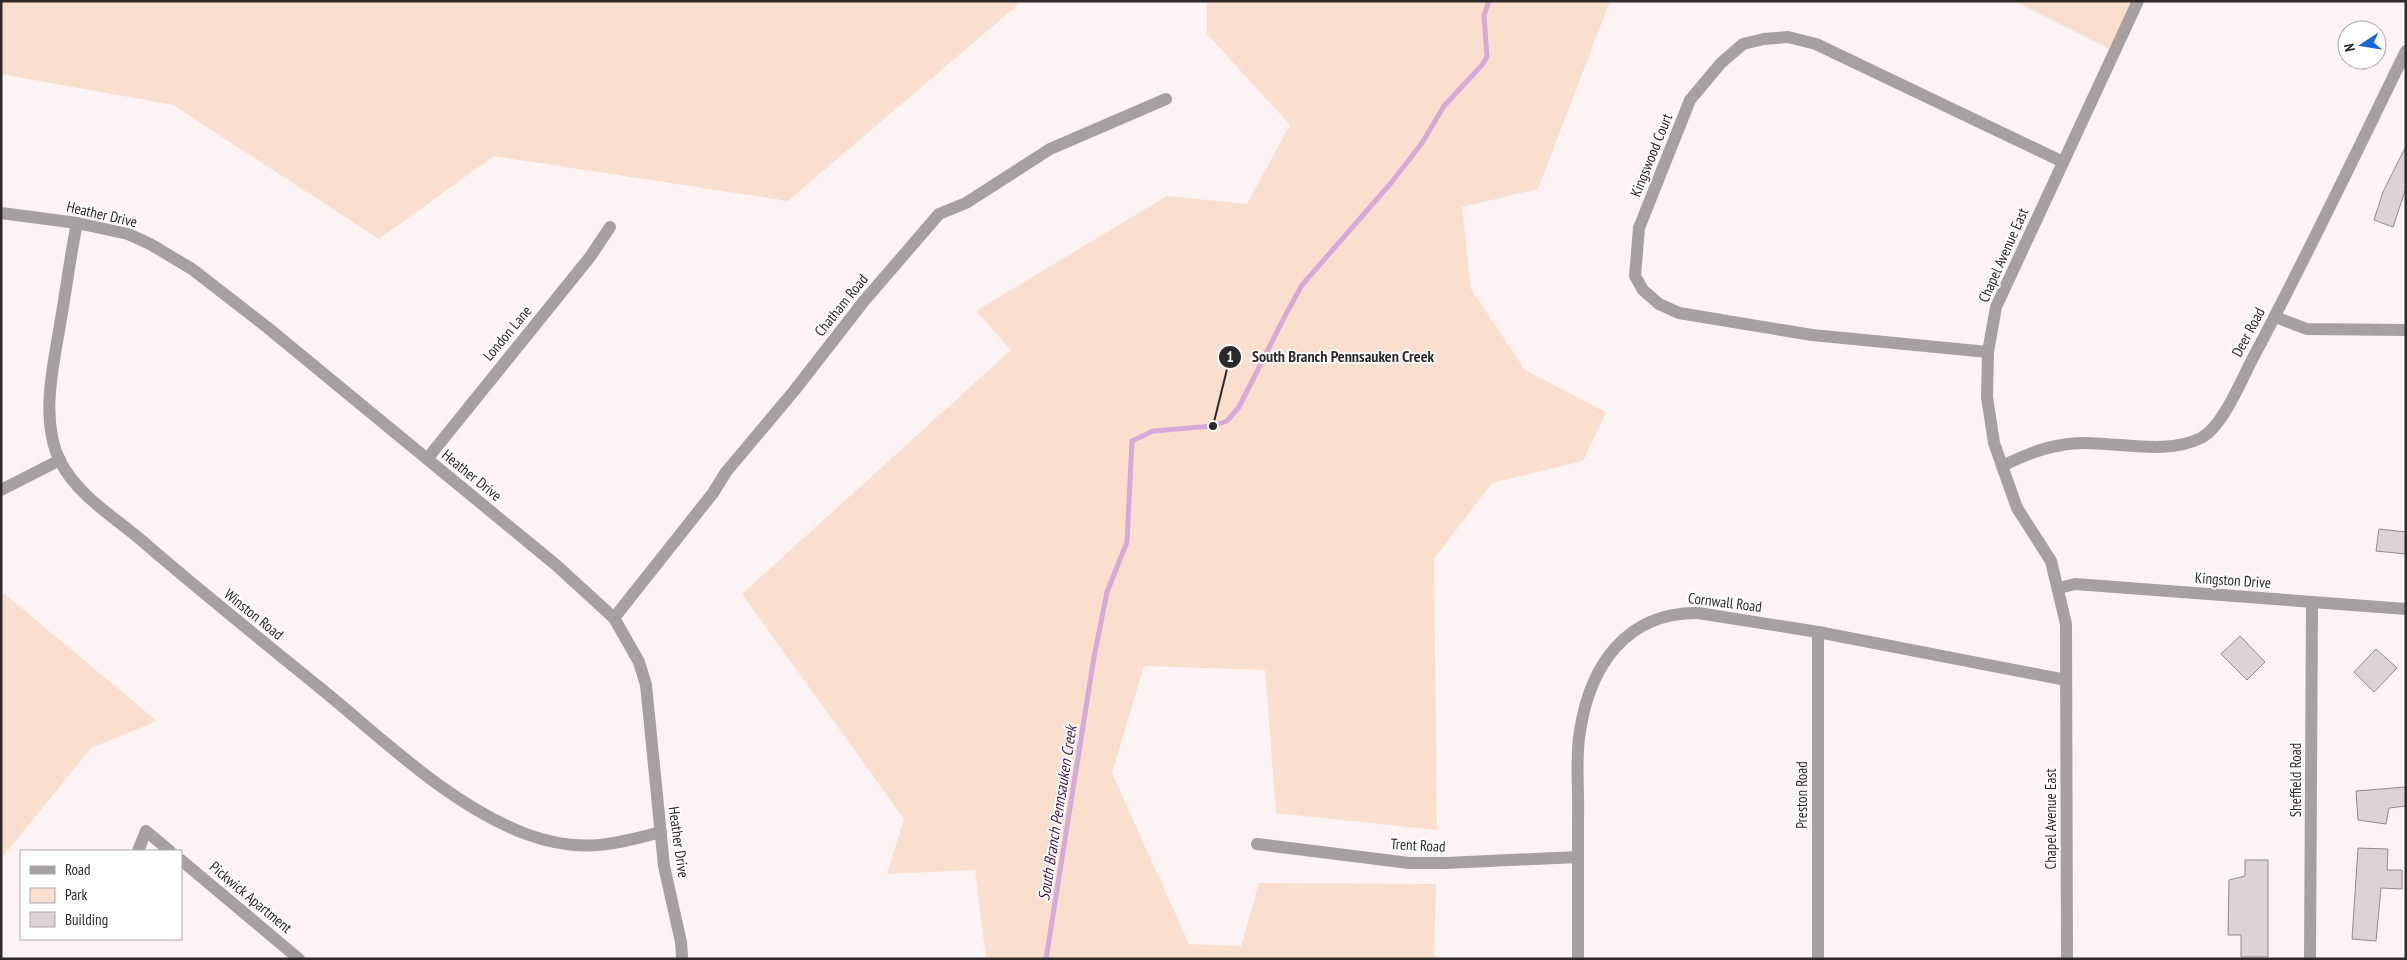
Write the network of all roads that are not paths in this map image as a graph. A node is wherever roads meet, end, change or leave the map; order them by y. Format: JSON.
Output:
{"nodes":[{"id":1,"x":2138,"y":1,"type":"edge"},
{"id":2,"x":2406,"y":51,"type":"edge"},
{"id":3,"x":1166,"y":99,"type":"dead end"},
{"id":4,"x":2063,"y":162,"type":"junction"},
{"id":5,"x":1,"y":213,"type":"edge"},
{"id":6,"x":77,"y":223,"type":"junction"},
{"id":7,"x":610,"y":227,"type":"dead end"},
{"id":8,"x":2275,"y":317,"type":"junction"},
{"id":9,"x":2406,"y":330,"type":"edge"},
{"id":10,"x":1988,"y":352,"type":"junction"},
{"id":11,"x":427,"y":459,"type":"junction"},
{"id":12,"x":60,"y":460,"type":"junction"},
{"id":13,"x":2002,"y":466,"type":"junction"},
{"id":14,"x":1,"y":490,"type":"edge"},
{"id":15,"x":2059,"y":588,"type":"junction"},
{"id":16,"x":2312,"y":602,"type":"junction"},
{"id":17,"x":2406,"y":609,"type":"edge"},
{"id":18,"x":614,"y":618,"type":"junction"},
{"id":19,"x":1818,"y":632,"type":"junction"},
{"id":20,"x":2066,"y":680,"type":"junction"},
{"id":21,"x":661,"y":832,"type":"junction"},
{"id":22,"x":1257,"y":844,"type":"dead end"},
{"id":23,"x":138,"y":850,"type":"edge"},
{"id":24,"x":169,"y":850,"type":"edge"},
{"id":25,"x":1578,"y":857,"type":"junction"},
{"id":26,"x":182,"y":861,"type":"edge"},
{"id":27,"x":682,"y":956,"type":"dead end"},
{"id":28,"x":299,"y":959,"type":"edge"},
{"id":29,"x":1578,"y":959,"type":"edge"},
{"id":30,"x":1818,"y":959,"type":"edge"},
{"id":31,"x":2067,"y":959,"type":"edge"},
{"id":32,"x":2310,"y":959,"type":"edge"}],
"edges":[{"from":1,"to":4,"type":"street","name":"Chapel Avenue East"},
{"from":2,"to":8,"type":"street","name":"Deer Road"},
{"from":3,"to":18,"type":"street","name":"Chatham Road"},
{"from":4,"to":10,"type":"street","name":"Chapel Avenue East"},
{"from":4,"to":10,"type":"street","name":"Kingswood Court"},
{"from":5,"to":6,"type":"street","name":"Heather Drive"},
{"from":6,"to":11,"type":"street","name":"Heather Drive"},
{"from":6,"to":12,"type":"street","name":"Winston Road"},
{"from":7,"to":11,"type":"street","name":"London Lane"},
{"from":8,"to":9,"type":"street"},
{"from":8,"to":13,"type":"street","name":"Deer Road"},
{"from":10,"to":13,"type":"street","name":"Chapel Avenue East"},
{"from":11,"to":18,"type":"street","name":"Heather Drive"},
{"from":12,"to":14,"type":"street"},
{"from":12,"to":21,"type":"street","name":"Winston Road"},
{"from":13,"to":15,"type":"street","name":"Chapel Avenue East"},
{"from":15,"to":16,"type":"street","name":"Kingston Drive"},
{"from":15,"to":20,"type":"street","name":"Chapel Avenue East"},
{"from":16,"to":17,"type":"street","name":"Kingston Drive"},
{"from":16,"to":32,"type":"street","name":"Sheffield Road"},
{"from":18,"to":21,"type":"street","name":"Heather Drive"},
{"from":19,"to":20,"type":"street","name":"Cornwall Road"},
{"from":19,"to":25,"type":"street","name":"Cornwall Road"},
{"from":19,"to":30,"type":"street","name":"Preston Road"},
{"from":20,"to":31,"type":"street","name":"Chapel Avenue East"},
{"from":21,"to":27,"type":"street","name":"Heather Drive"},
{"from":22,"to":25,"type":"street","name":"Trent Road"},
{"from":23,"to":24,"type":"street"},
{"from":25,"to":29,"type":"street","name":"Cornwall Road"},
{"from":26,"to":28,"type":"street","name":"Pickwick Apartment"}]}
